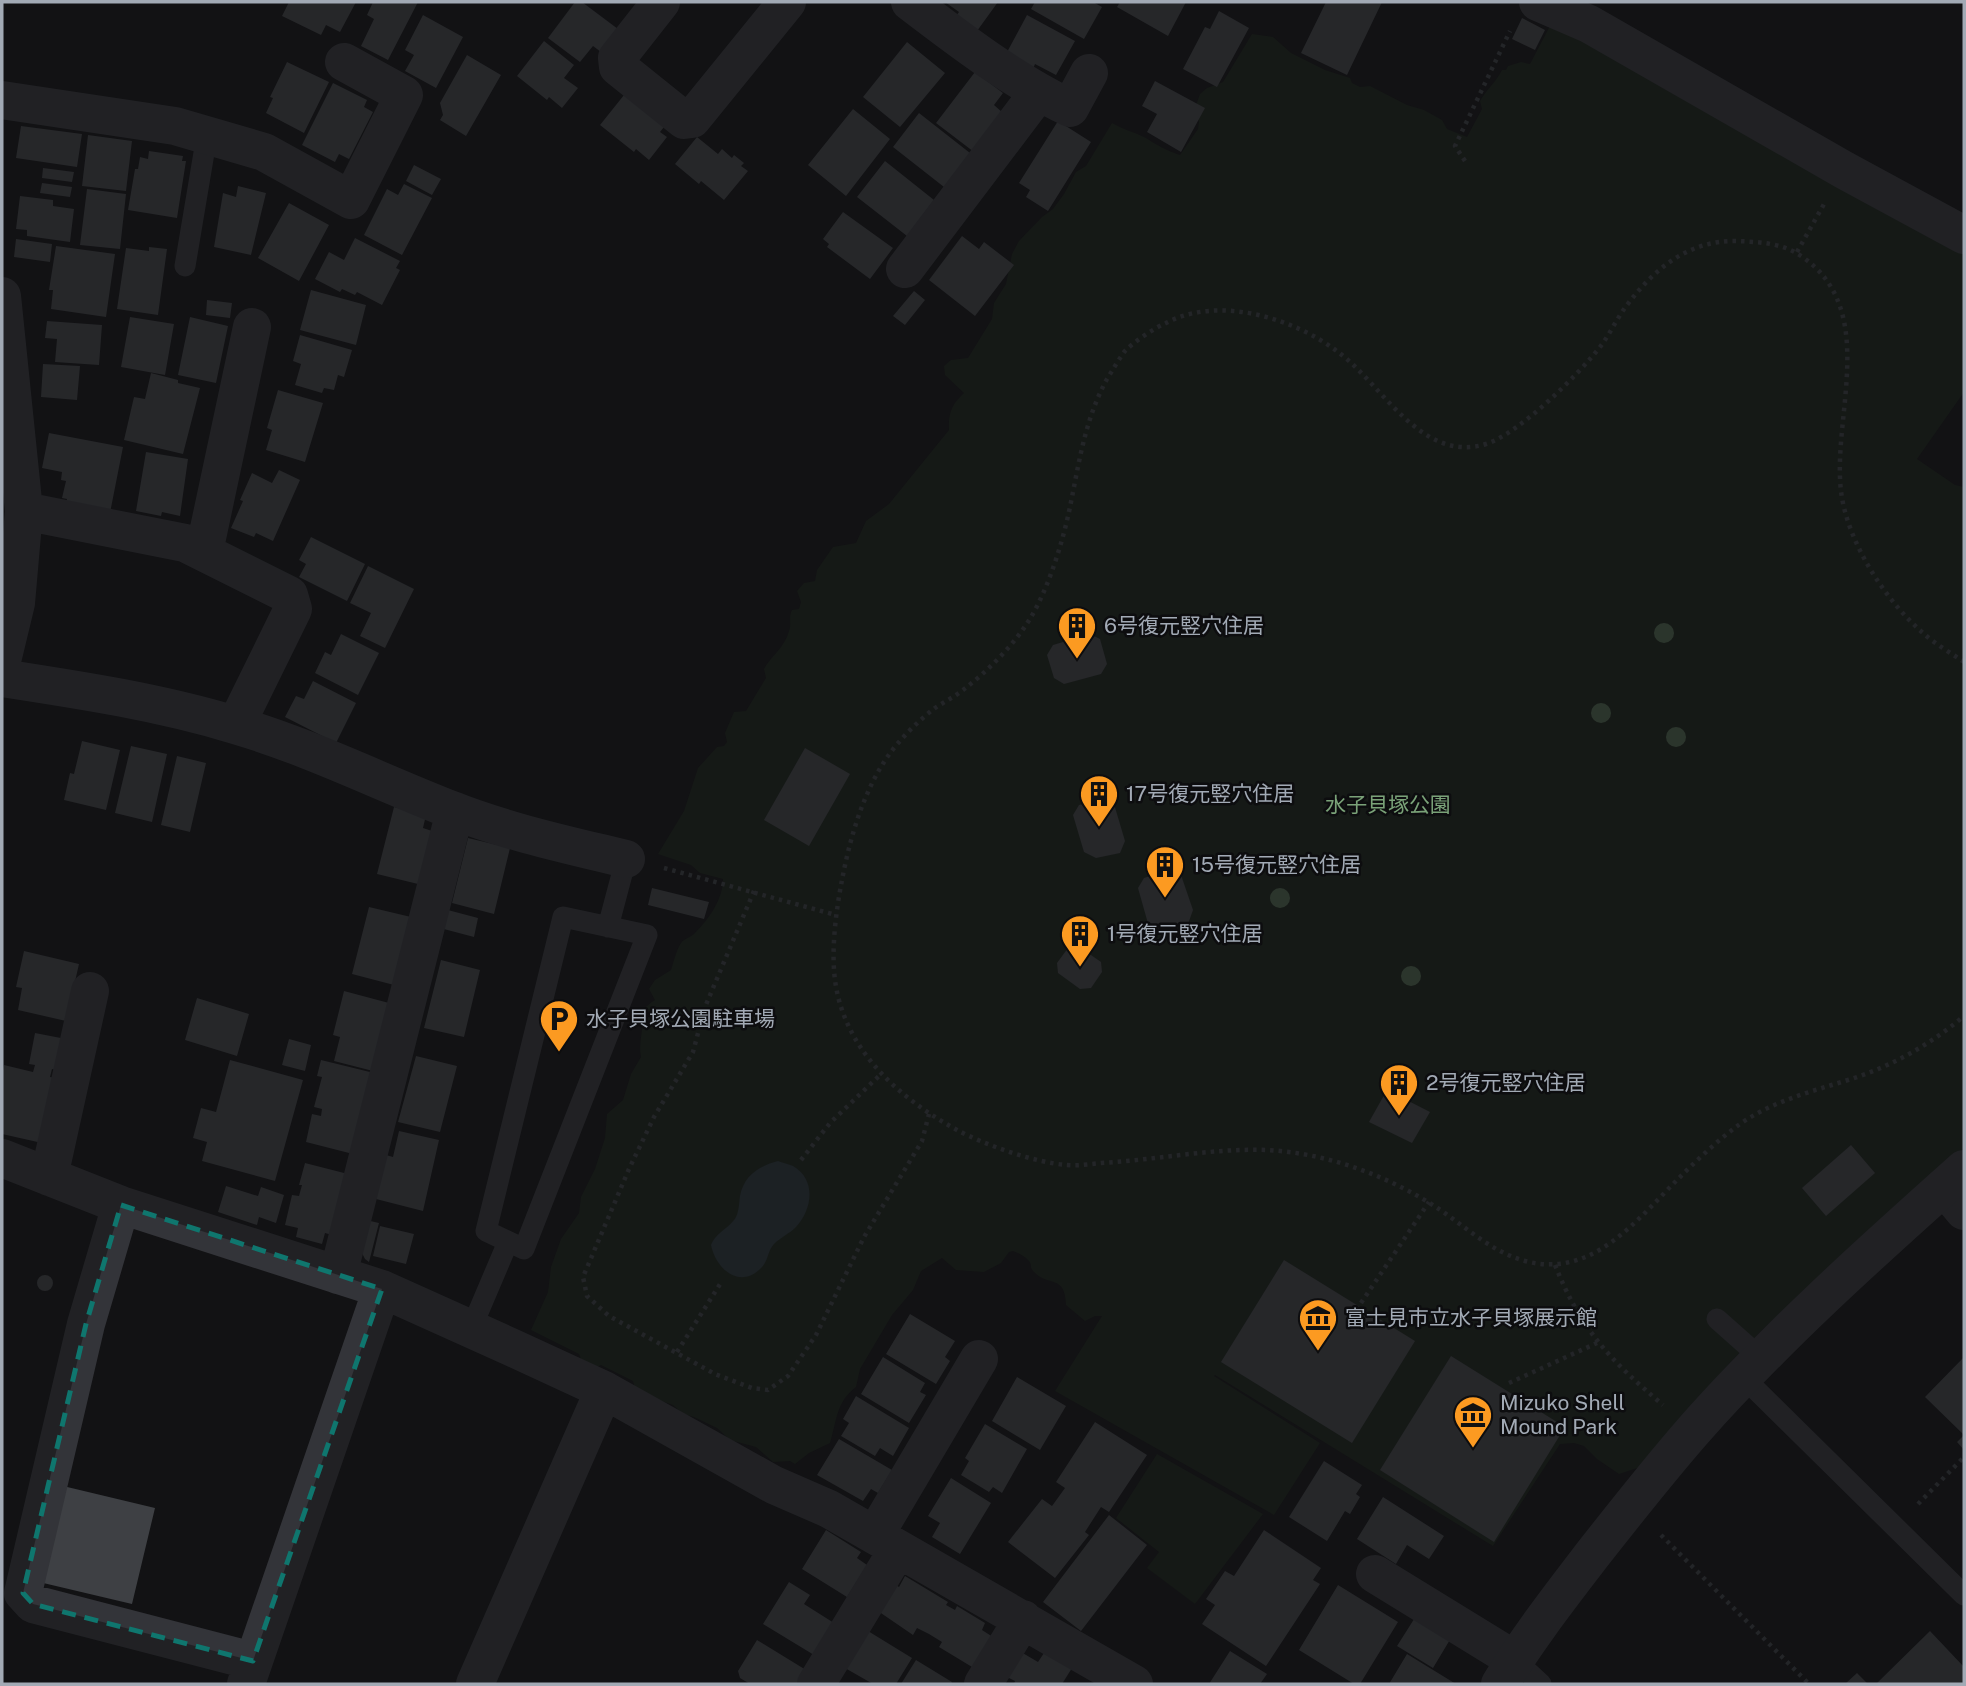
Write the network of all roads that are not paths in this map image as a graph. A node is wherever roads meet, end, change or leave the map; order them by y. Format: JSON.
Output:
{"nodes":[{"id":1,"x":662,"y":2,"type":"edge"},
{"id":2,"x":787,"y":2,"type":"edge"},
{"id":3,"x":910,"y":2,"type":"edge"},
{"id":4,"x":1525,"y":14,"type":"edge"},
{"id":5,"x":344,"y":62,"type":"dead end"},
{"id":6,"x":1089,"y":73,"type":"dead end"},
{"id":7,"x":1038,"y":93,"type":"junction"},
{"id":8,"x":2,"y":100,"type":"edge"},
{"id":9,"x":206,"y":135,"type":"junction"},
{"id":10,"x":1964,"y":235,"type":"edge"},
{"id":11,"x":185,"y":266,"type":"dead end"},
{"id":12,"x":905,"y":269,"type":"dead end"},
{"id":13,"x":2,"y":296,"type":"edge"},
{"id":14,"x":252,"y":327,"type":"dead end"},
{"id":15,"x":24,"y":511,"type":"junction"},
{"id":16,"x":204,"y":552,"type":"junction"},
{"id":17,"x":2,"y":661,"type":"edge"},
{"id":18,"x":2,"y":678,"type":"edge"},
{"id":19,"x":236,"y":725,"type":"junction"},
{"id":20,"x":454,"y":811,"type":"junction"},
{"id":21,"x":626,"y":859,"type":"joint"},
{"id":22,"x":608,"y":927,"type":"junction"},
{"id":23,"x":90,"y":991,"type":"dead end"},
{"id":24,"x":2,"y":1158,"type":"edge"},
{"id":25,"x":48,"y":1177,"type":"junction"},
{"id":26,"x":1957,"y":1189,"type":"edge"},
{"id":27,"x":121,"y":1205,"type":"junction"},
{"id":28,"x":508,"y":1242,"type":"junction"},
{"id":29,"x":338,"y":1275,"type":"junction"},
{"id":30,"x":382,"y":1289,"type":"junction"},
{"id":31,"x":1717,"y":1319,"type":"dead end"},
{"id":32,"x":471,"y":1329,"type":"junction"},
{"id":33,"x":979,"y":1359,"type":"dead end"},
{"id":34,"x":1753,"y":1368,"type":"junction"},
{"id":35,"x":604,"y":1390,"type":"junction"},
{"id":36,"x":887,"y":1542,"type":"junction"},
{"id":37,"x":1374,"y":1574,"type":"dead end"},
{"id":38,"x":1964,"y":1595,"type":"edge"},
{"id":39,"x":1023,"y":1619,"type":"junction"},
{"id":40,"x":250,"y":1672,"type":"edge"},
{"id":41,"x":1086,"y":1672,"type":"edge"},
{"id":42,"x":1518,"y":1676,"type":"edge"},
{"id":43,"x":475,"y":1684,"type":"edge"},
{"id":44,"x":816,"y":1684,"type":"edge"},
{"id":45,"x":983,"y":1684,"type":"edge"},
{"id":46,"x":1134,"y":1684,"type":"edge"}],
"edges":[{"from":1,"to":2,"type":"street"},
{"from":3,"to":7,"type":"street"},
{"from":4,"to":10,"type":"street"},
{"from":5,"to":9,"type":"street"},
{"from":6,"to":7,"type":"street"},
{"from":7,"to":12,"type":"street"},
{"from":8,"to":9,"type":"street"},
{"from":9,"to":11,"type":"lane"},
{"from":13,"to":15,"type":"street"},
{"from":14,"to":16,"type":"street"},
{"from":15,"to":16,"type":"street"},
{"from":15,"to":17,"type":"street"},
{"from":16,"to":19,"type":"street"},
{"from":18,"to":19,"type":"street"},
{"from":19,"to":20,"type":"street"},
{"from":20,"to":21,"type":"street"},
{"from":20,"to":29,"type":"street"},
{"from":21,"to":22,"type":"lane"},
{"from":22,"to":28,"type":"lane"},
{"from":22,"to":28,"type":"lane"},
{"from":23,"to":25,"type":"street"},
{"from":24,"to":25,"type":"street"},
{"from":25,"to":27,"type":"street"},
{"from":26,"to":34,"type":"street"},
{"from":27,"to":29,"type":"street"},
{"from":27,"to":40,"type":"street"},
{"from":28,"to":32,"type":"lane"},
{"from":29,"to":30,"type":"street"},
{"from":30,"to":32,"type":"street"},
{"from":30,"to":40,"type":"street"},
{"from":31,"to":34,"type":"lane"},
{"from":32,"to":35,"type":"street"},
{"from":33,"to":36,"type":"street"},
{"from":34,"to":38,"type":"lane"},
{"from":34,"to":42,"type":"street"},
{"from":35,"to":36,"type":"street"},
{"from":35,"to":43,"type":"street"},
{"from":36,"to":39,"type":"street"},
{"from":36,"to":44,"type":"street"},
{"from":37,"to":42,"type":"street"},
{"from":39,"to":41,"type":"street"},
{"from":39,"to":45,"type":"street"},
{"from":41,"to":46,"type":"street"}]}
